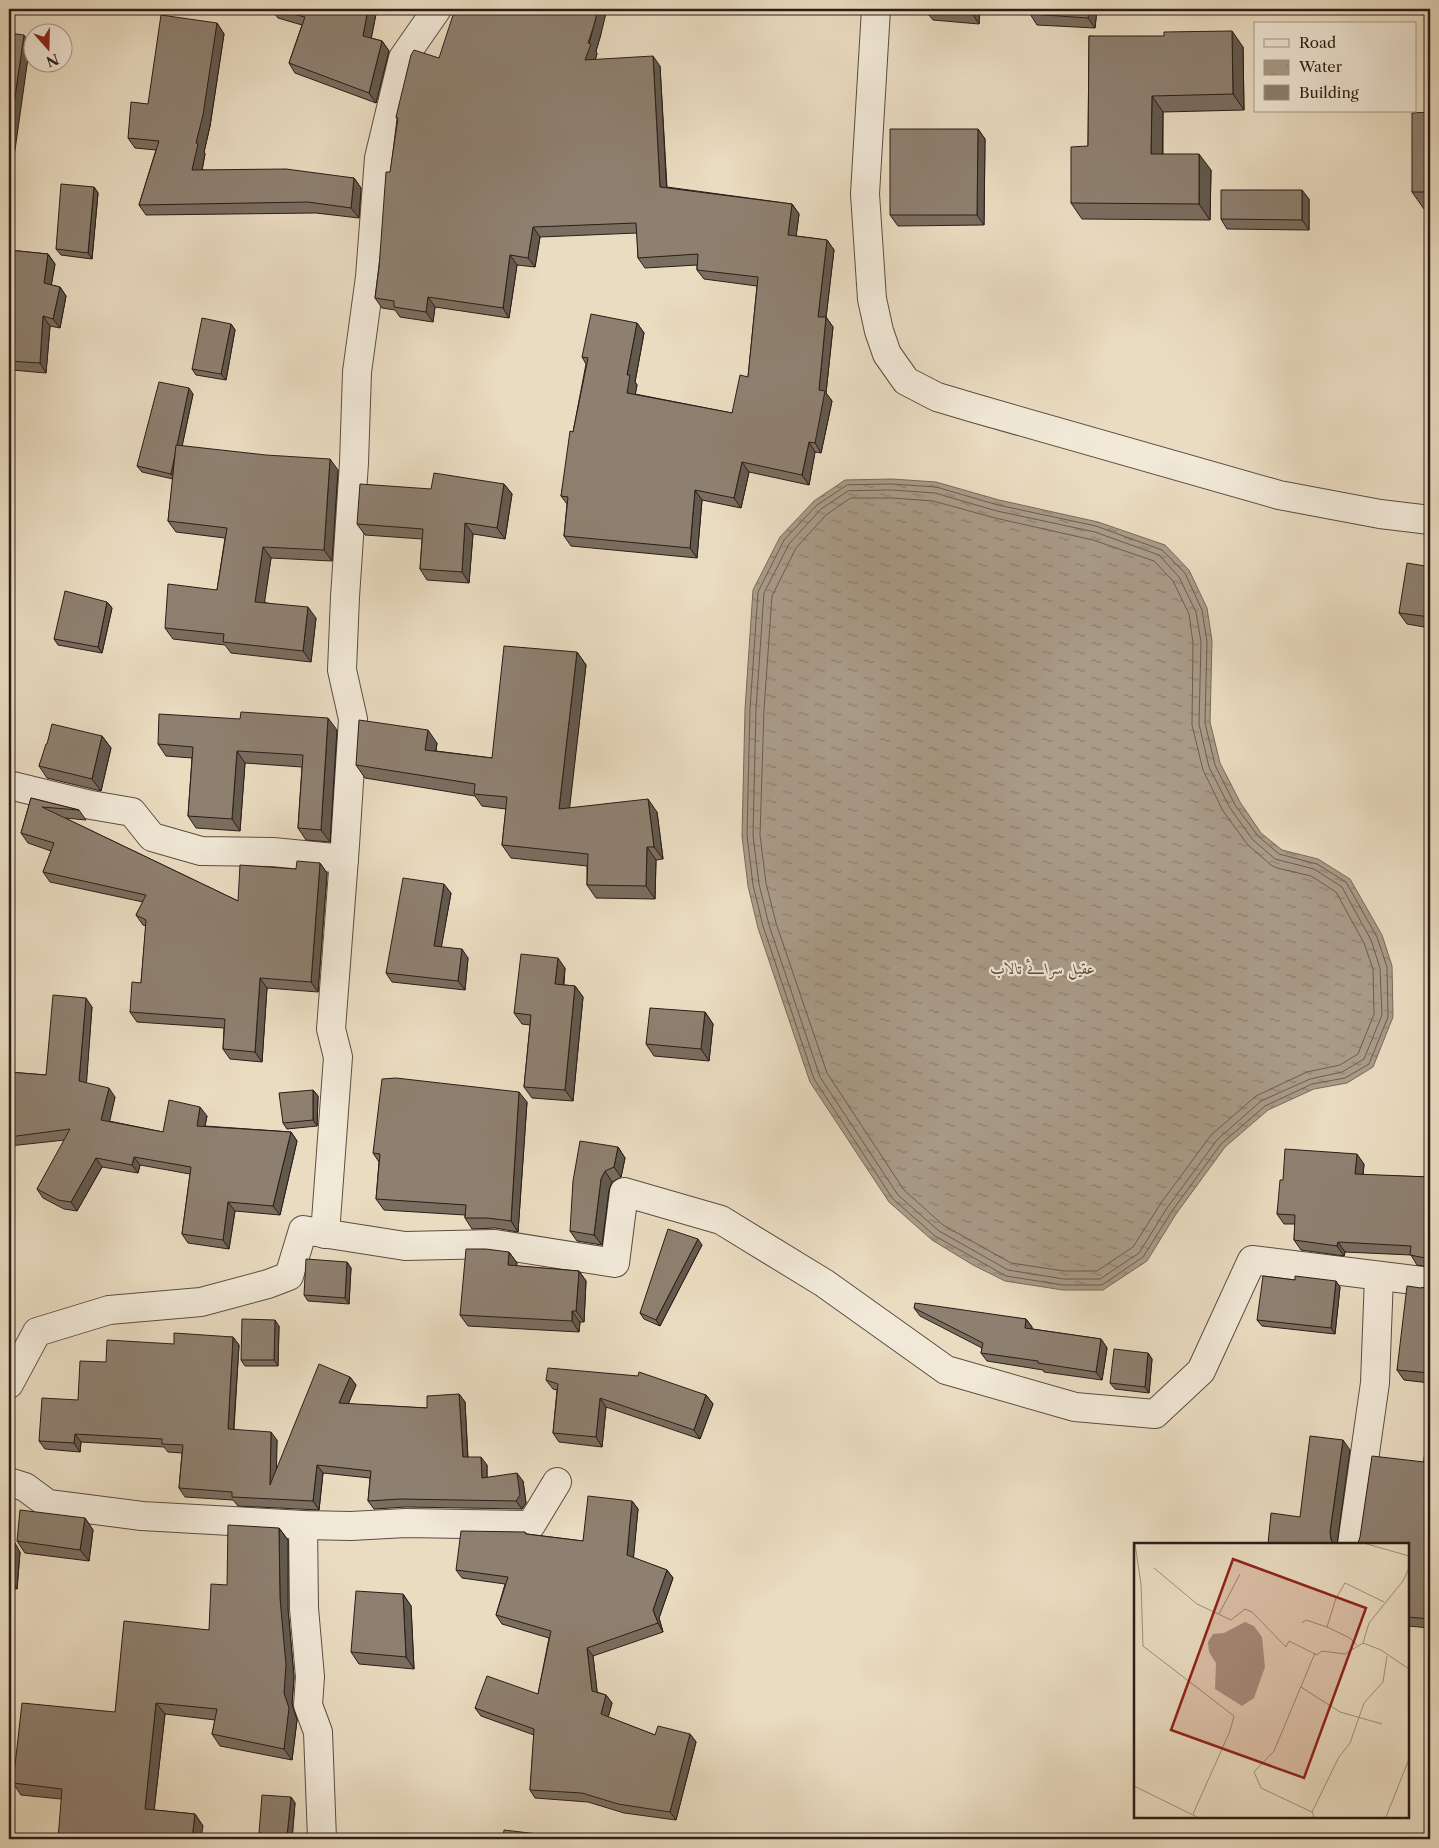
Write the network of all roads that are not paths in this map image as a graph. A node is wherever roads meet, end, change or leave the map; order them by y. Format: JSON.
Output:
{"nodes":[{"id":1,"x":437,"y":9,"type":"edge"},
{"id":2,"x":876,"y":9,"type":"edge"},
{"id":3,"x":1430,"y":520,"type":"edge"},
{"id":4,"x":9,"y":786,"type":"edge"},
{"id":5,"x":344,"y":859,"type":"junction"},
{"id":6,"x":325,"y":1234,"type":"junction"},
{"id":7,"x":1379,"y":1276,"type":"junction"},
{"id":8,"x":1430,"y":1282,"type":"edge"},
{"id":9,"x":9,"y":1384,"type":"edge"},
{"id":10,"x":9,"y":1482,"type":"edge"},
{"id":11,"x":557,"y":1482,"type":"dead end"},
{"id":12,"x":304,"y":1525,"type":"junction"},
{"id":13,"x":1352,"y":1543,"type":"edge"},
{"id":14,"x":322,"y":1839,"type":"edge"}],
"edges":[{"from":1,"to":5,"type":"street"},
{"from":2,"to":3,"type":"street"},
{"from":4,"to":5,"type":"street"},
{"from":5,"to":6,"type":"street"},
{"from":6,"to":7,"type":"street"},
{"from":6,"to":9,"type":"street"},
{"from":7,"to":8,"type":"street"},
{"from":7,"to":13,"type":"street"},
{"from":10,"to":12,"type":"street"},
{"from":11,"to":12,"type":"street"},
{"from":12,"to":14,"type":"street"}]}
